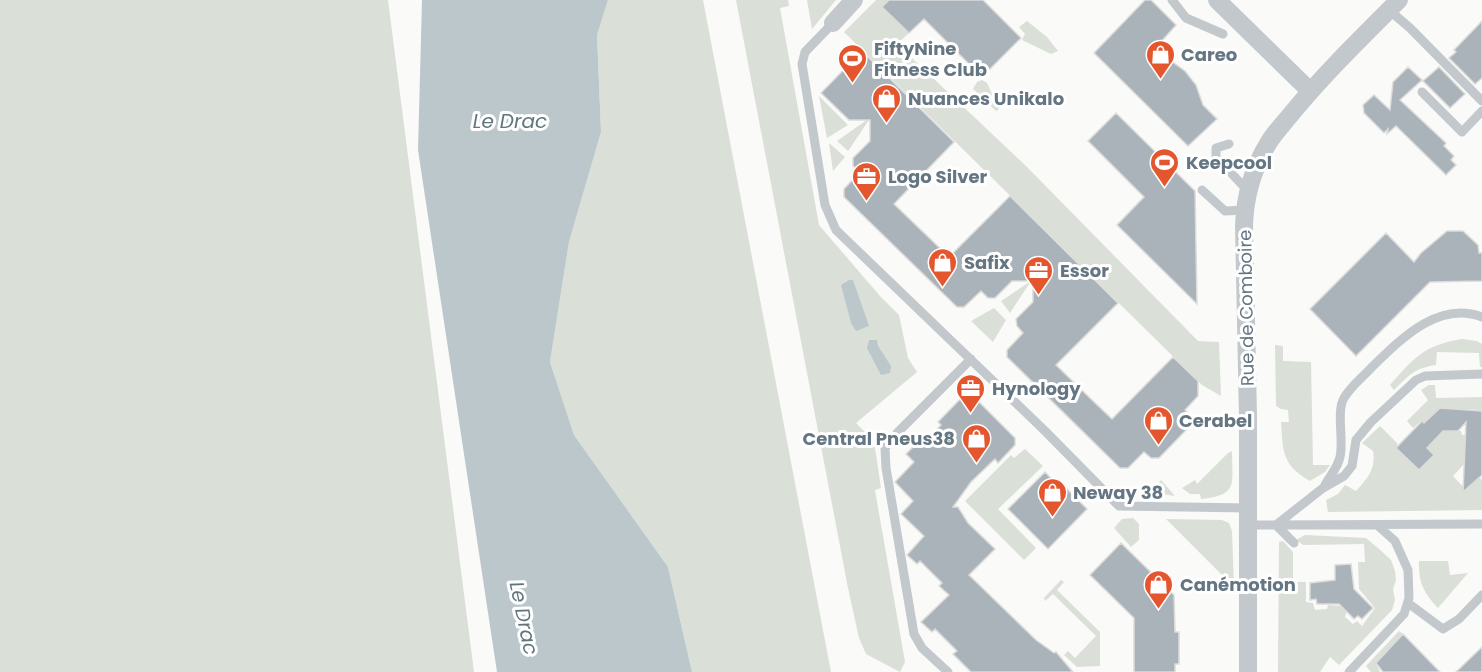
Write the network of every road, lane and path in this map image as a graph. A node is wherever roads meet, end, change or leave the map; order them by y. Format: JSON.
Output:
{"nodes":[{"id":1,"x":854,"y":0,"type":"edge"},
{"id":2,"x":1172,"y":0,"type":"edge"},
{"id":3,"x":1217,"y":0,"type":"edge"},
{"id":4,"x":1394,"y":5,"type":"edge"},
{"id":5,"x":833,"y":23,"type":"joint"},
{"id":6,"x":1223,"y":34,"type":"dead end"},
{"id":7,"x":1310,"y":91,"type":"junction"},
{"id":8,"x":1422,"y":92,"type":"dead end"},
{"id":9,"x":1482,"y":101,"type":"edge"},
{"id":10,"x":1482,"y":111,"type":"edge"},
{"id":11,"x":1228,"y":144,"type":"dead end"},
{"id":12,"x":1202,"y":190,"type":"dead end"},
{"id":13,"x":1248,"y":192,"type":"junction"},
{"id":14,"x":1245,"y":210,"type":"junction"},
{"id":15,"x":1482,"y":317,"type":"edge"},
{"id":16,"x":971,"y":359,"type":"junction"},
{"id":17,"x":1482,"y":374,"type":"edge"},
{"id":18,"x":1323,"y":488,"type":"junction"},
{"id":19,"x":1248,"y":517,"type":"junction"},
{"id":20,"x":1482,"y":524,"type":"edge"},
{"id":21,"x":1276,"y":525,"type":"junction"},
{"id":22,"x":1377,"y":525,"type":"junction"},
{"id":23,"x":1294,"y":543,"type":"dead end"},
{"id":24,"x":1482,"y":595,"type":"edge"},
{"id":25,"x":1407,"y":603,"type":"junction"},
{"id":26,"x":948,"y":672,"type":"edge"},
{"id":27,"x":1248,"y":672,"type":"edge"},
{"id":28,"x":1349,"y":672,"type":"edge"}],
"edges":[{"from":1,"to":5,"type":"street"},
{"from":2,"to":6,"type":"lane"},
{"from":3,"to":7,"type":"street"},
{"from":4,"to":7,"type":"street","name":"Rue de Comboire"},
{"from":4,"to":9,"type":"lane"},
{"from":5,"to":16,"type":"lane"},
{"from":7,"to":13,"type":"street","name":"Rue de Comboire"},
{"from":8,"to":10,"type":"lane"},
{"from":11,"to":13,"type":"lane"},
{"from":12,"to":14,"type":"lane"},
{"from":13,"to":14,"type":"street","name":"Rue de Comboire"},
{"from":14,"to":19,"type":"street","name":"Rue de Comboire"},
{"from":15,"to":18,"type":"lane"},
{"from":16,"to":19,"type":"lane"},
{"from":16,"to":26,"type":"lane"},
{"from":17,"to":18,"type":"lane"},
{"from":18,"to":21,"type":"lane"},
{"from":19,"to":21,"type":"lane"},
{"from":19,"to":27,"type":"street","name":"Rue de Comboire"},
{"from":20,"to":22,"type":"lane"},
{"from":21,"to":22,"type":"lane"},
{"from":21,"to":23,"type":"lane"},
{"from":22,"to":25,"type":"lane"},
{"from":24,"to":25,"type":"lane"},
{"from":25,"to":28,"type":"lane"}]}
